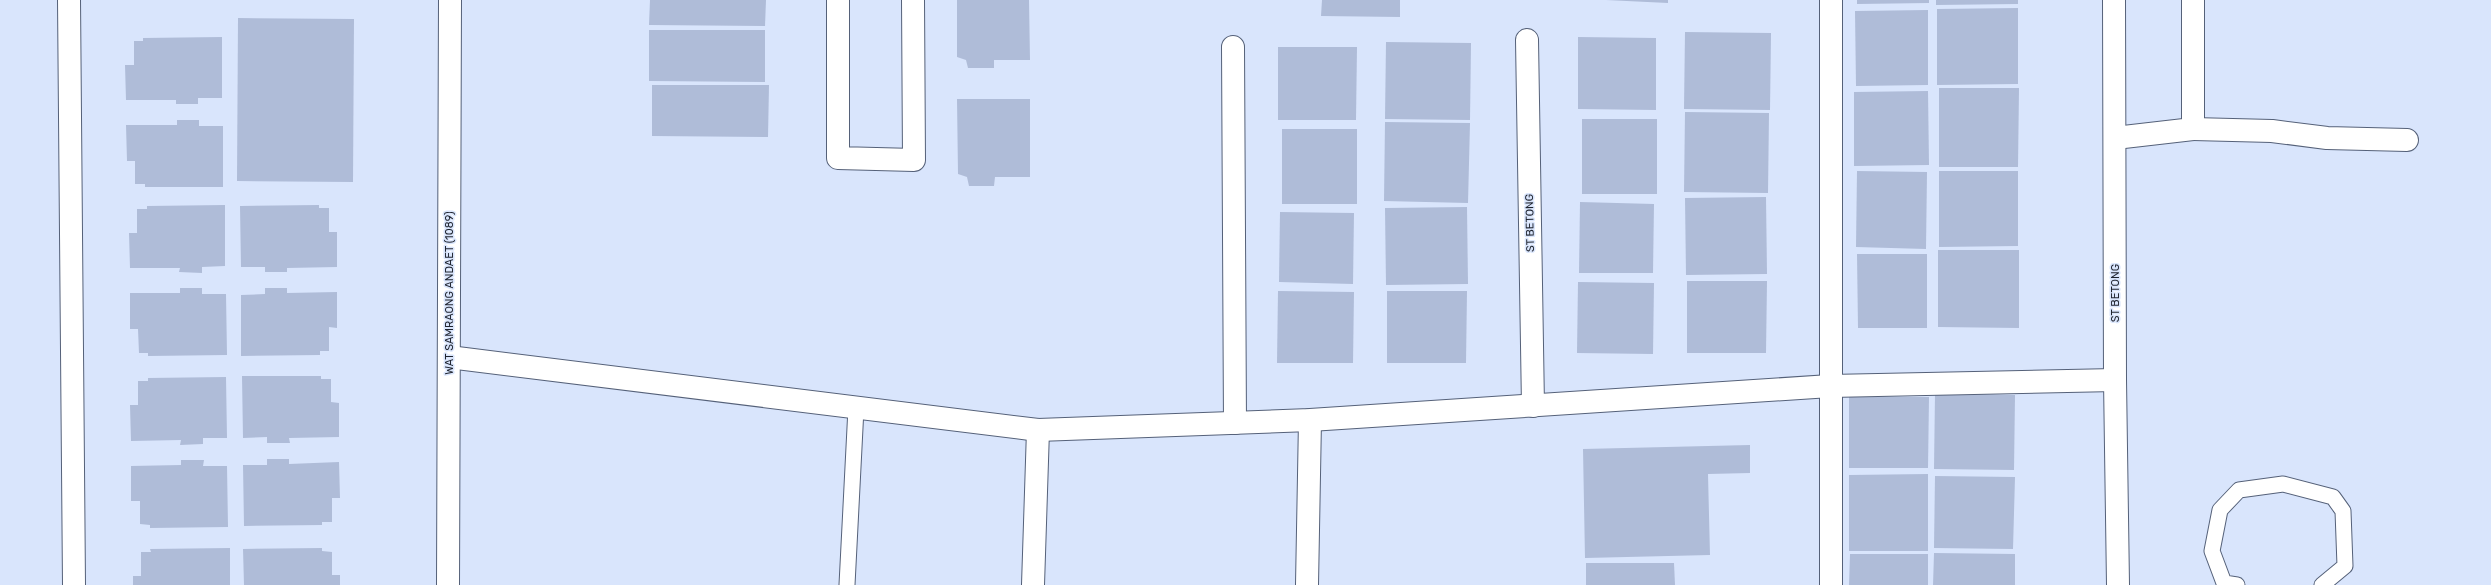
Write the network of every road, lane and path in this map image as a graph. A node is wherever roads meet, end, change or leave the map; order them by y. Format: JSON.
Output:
{"nodes":[{"id":1,"x":69,"y":0,"type":"edge"},
{"id":2,"x":450,"y":0,"type":"edge"},
{"id":3,"x":838,"y":0,"type":"edge"},
{"id":4,"x":913,"y":0,"type":"edge"},
{"id":5,"x":1831,"y":0,"type":"edge"},
{"id":6,"x":2114,"y":0,"type":"edge"},
{"id":7,"x":2192,"y":0,"type":"edge"},
{"id":8,"x":1527,"y":40,"type":"dead end"},
{"id":9,"x":1233,"y":47,"type":"dead end"},
{"id":10,"x":2193,"y":129,"type":"junction"},
{"id":11,"x":2115,"y":138,"type":"junction"},
{"id":12,"x":2407,"y":140,"type":"dead end"},
{"id":13,"x":449,"y":357,"type":"junction"},
{"id":14,"x":2115,"y":380,"type":"junction"},
{"id":15,"x":1830,"y":386,"type":"junction"},
{"id":16,"x":1533,"y":406,"type":"junction"},
{"id":17,"x":856,"y":408,"type":"junction"},
{"id":18,"x":1310,"y":420,"type":"junction"},
{"id":19,"x":1235,"y":423,"type":"junction"},
{"id":20,"x":1038,"y":430,"type":"junction"},
{"id":21,"x":74,"y":585,"type":"edge"},
{"id":22,"x":448,"y":585,"type":"edge"},
{"id":23,"x":847,"y":585,"type":"edge"},
{"id":24,"x":1033,"y":585,"type":"edge"},
{"id":25,"x":1308,"y":585,"type":"edge"},
{"id":26,"x":1831,"y":585,"type":"edge"},
{"id":27,"x":2118,"y":585,"type":"edge"},
{"id":28,"x":2237,"y":585,"type":"edge"},
{"id":29,"x":2322,"y":585,"type":"edge"}],
"edges":[{"from":1,"to":21,"type":"street"},
{"from":2,"to":13,"type":"street","name":"WAT SAMRAONG ANDAET (1089)"},
{"from":3,"to":4,"type":"street"},
{"from":5,"to":15,"type":"street"},
{"from":6,"to":11,"type":"street","name":"ST BETONG"},
{"from":7,"to":10,"type":"street"},
{"from":8,"to":16,"type":"street","name":"ST BETONG"},
{"from":9,"to":19,"type":"street"},
{"from":10,"to":11,"type":"street"},
{"from":10,"to":12,"type":"street"},
{"from":11,"to":14,"type":"street","name":"ST BETONG"},
{"from":13,"to":17,"type":"street"},
{"from":13,"to":22,"type":"street","name":"WAT SAMRAONG ANDAET (1089)"},
{"from":14,"to":15,"type":"street"},
{"from":14,"to":27,"type":"street","name":"ST BETONG"},
{"from":15,"to":16,"type":"street"},
{"from":15,"to":26,"type":"street"},
{"from":16,"to":18,"type":"street"},
{"from":17,"to":20,"type":"street"},
{"from":17,"to":23,"type":"lane"},
{"from":18,"to":19,"type":"street"},
{"from":18,"to":25,"type":"street"},
{"from":19,"to":20,"type":"street"},
{"from":20,"to":24,"type":"street"},
{"from":28,"to":29,"type":"lane"}]}
